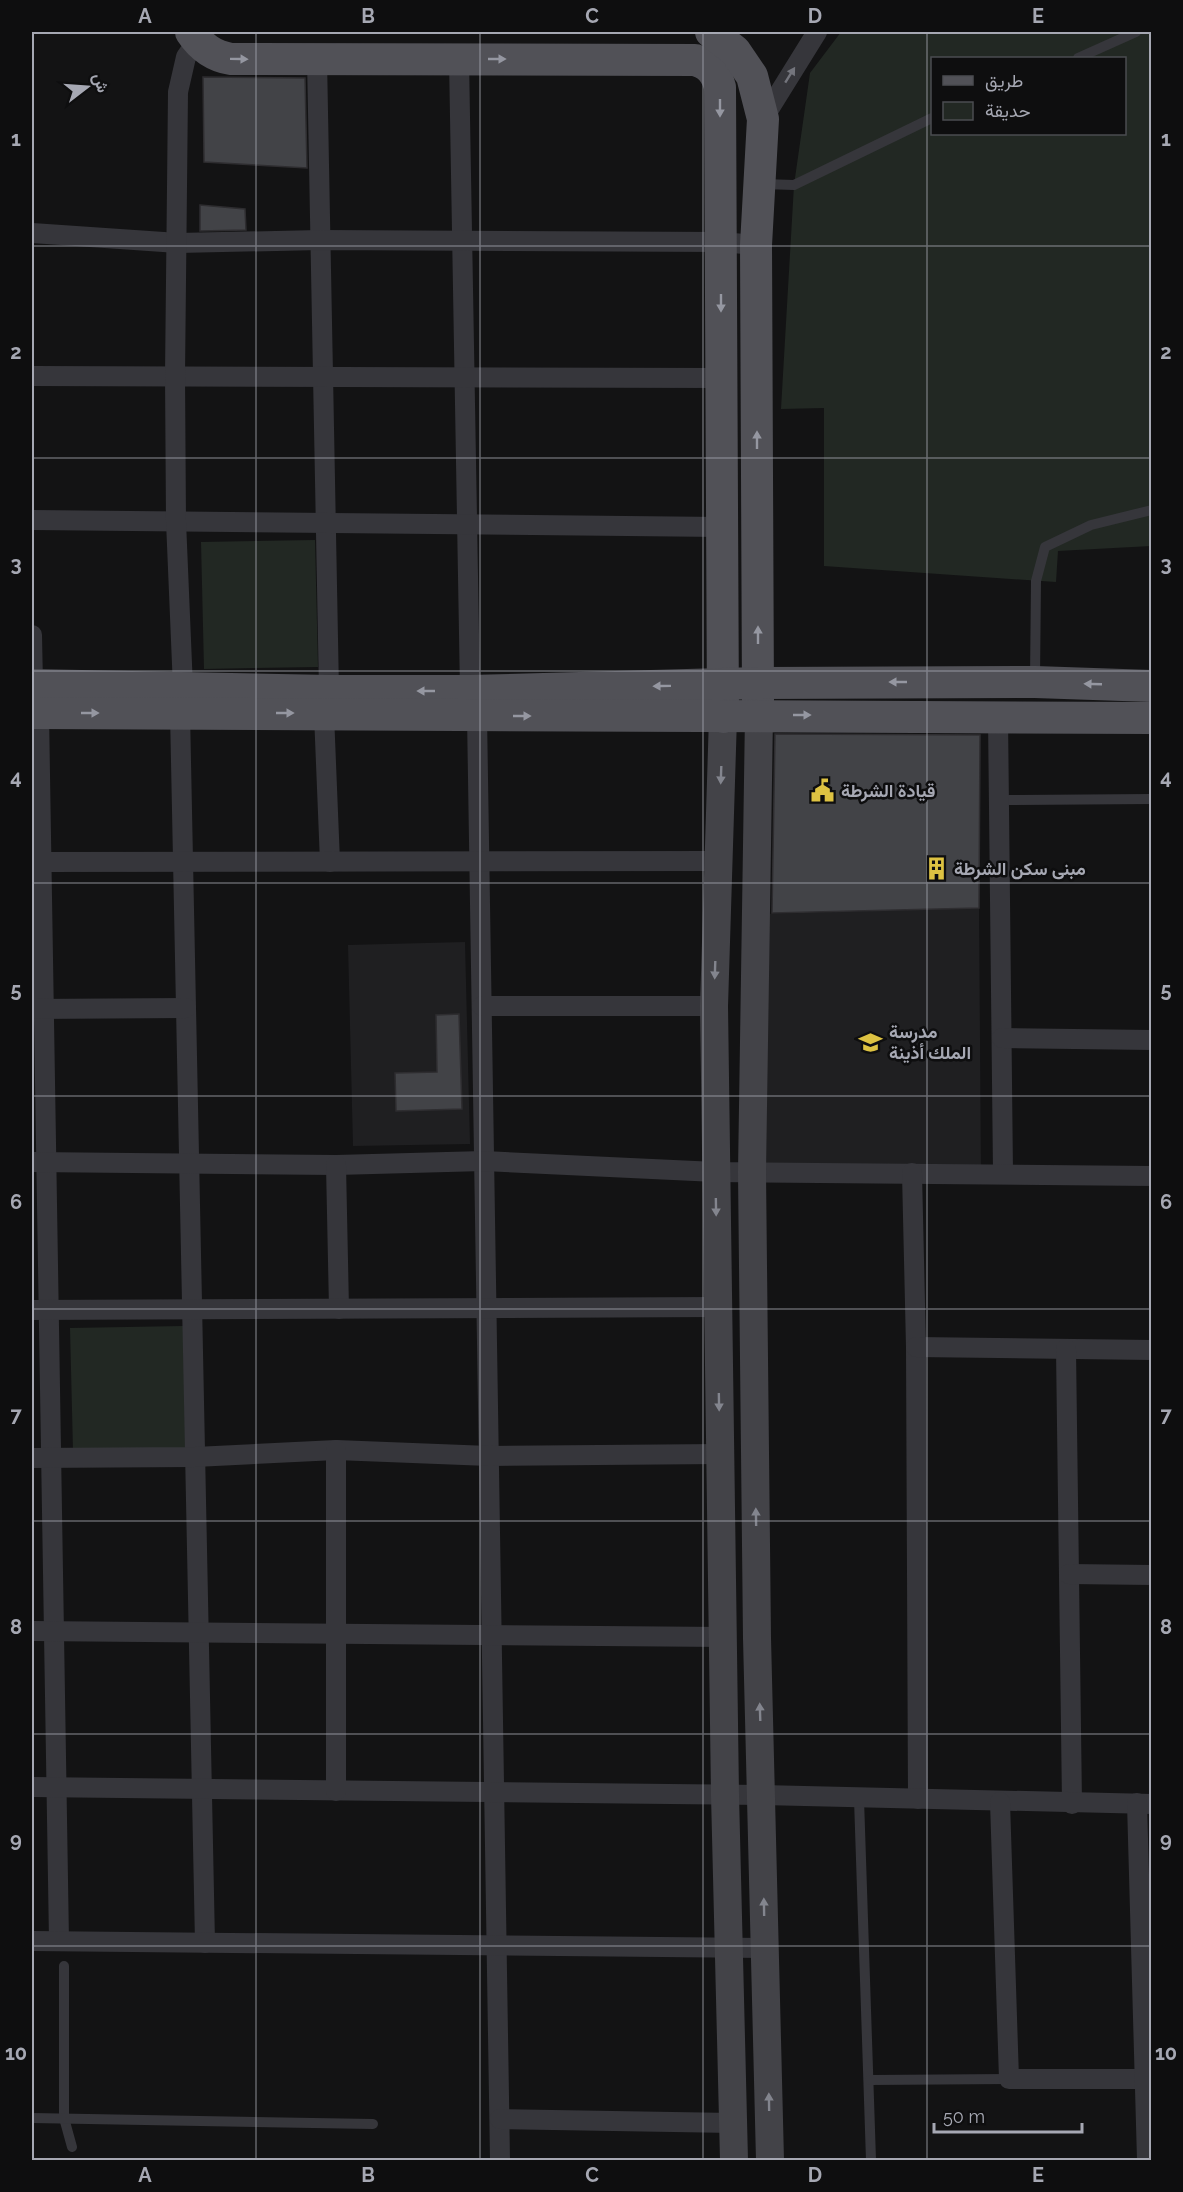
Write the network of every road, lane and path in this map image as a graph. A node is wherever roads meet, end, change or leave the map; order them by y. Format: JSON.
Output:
{"nodes":[{"id":1,"x":817,"y":32,"type":"edge"},
{"id":2,"x":1136,"y":32,"type":"edge"},
{"id":3,"x":198,"y":35,"type":"edge"},
{"id":4,"x":715,"y":47,"type":"edge"},
{"id":5,"x":1080,"y":57,"type":"edge"},
{"id":6,"x":317,"y":59,"type":"junction"},
{"id":7,"x":459,"y":59,"type":"junction"},
{"id":8,"x":763,"y":119,"type":"junction"},
{"id":9,"x":931,"y":119,"type":"edge"},
{"id":10,"x":759,"y":184,"type":"junction"},
{"id":11,"x":32,"y":233,"type":"edge"},
{"id":12,"x":320,"y":240,"type":"junction"},
{"id":13,"x":462,"y":240,"type":"junction"},
{"id":14,"x":721,"y":242,"type":"junction"},
{"id":15,"x":178,"y":243,"type":"junction"},
{"id":16,"x":756,"y":245,"type":"junction"},
{"id":17,"x":32,"y":376,"type":"edge"},
{"id":18,"x":175,"y":376,"type":"junction"},
{"id":19,"x":322,"y":376,"type":"junction"},
{"id":20,"x":464,"y":376,"type":"junction"},
{"id":21,"x":720,"y":378,"type":"junction"},
{"id":22,"x":1152,"y":510,"type":"edge"},
{"id":23,"x":32,"y":520,"type":"edge"},
{"id":24,"x":176,"y":521,"type":"junction"},
{"id":25,"x":325,"y":522,"type":"junction"},
{"id":26,"x":467,"y":523,"type":"junction"},
{"id":27,"x":721,"y":526,"type":"junction"},
{"id":28,"x":32,"y":635,"type":"edge"},
{"id":29,"x":758,"y":682,"type":"junction"},
{"id":30,"x":1035,"y":682,"type":"junction"},
{"id":31,"x":721,"y":684,"type":"junction"},
{"id":32,"x":1152,"y":686,"type":"edge"},
{"id":33,"x":34,"y":699,"type":"edge"},
{"id":34,"x":181,"y":700,"type":"junction"},
{"id":35,"x":326,"y":702,"type":"junction"},
{"id":36,"x":474,"y":703,"type":"junction"},
{"id":37,"x":759,"y":715,"type":"junction"},
{"id":38,"x":723,"y":717,"type":"junction"},
{"id":39,"x":998,"y":717,"type":"junction"},
{"id":40,"x":1152,"y":717,"type":"edge"},
{"id":41,"x":1152,"y":799,"type":"edge"},
{"id":42,"x":1000,"y":800,"type":"junction"},
{"id":43,"x":480,"y":861,"type":"junction"},
{"id":44,"x":719,"y":861,"type":"junction"},
{"id":45,"x":37,"y":862,"type":"edge"},
{"id":46,"x":183,"y":862,"type":"junction"},
{"id":47,"x":330,"y":862,"type":"junction"},
{"id":48,"x":714,"y":1005,"type":"junction"},
{"id":49,"x":482,"y":1006,"type":"junction"},
{"id":50,"x":186,"y":1008,"type":"junction"},
{"id":51,"x":38,"y":1009,"type":"edge"},
{"id":52,"x":1002,"y":1038,"type":"junction"},
{"id":53,"x":1152,"y":1040,"type":"edge"},
{"id":54,"x":484,"y":1161,"type":"junction"},
{"id":55,"x":39,"y":1162,"type":"edge"},
{"id":56,"x":189,"y":1162,"type":"junction"},
{"id":57,"x":336,"y":1165,"type":"junction"},
{"id":58,"x":716,"y":1172,"type":"junction"},
{"id":59,"x":752,"y":1172,"type":"junction"},
{"id":60,"x":912,"y":1173,"type":"junction"},
{"id":61,"x":1003,"y":1173,"type":"junction"},
{"id":62,"x":1152,"y":1176,"type":"edge"},
{"id":63,"x":487,"y":1307,"type":"junction"},
{"id":64,"x":717,"y":1307,"type":"junction"},
{"id":65,"x":192,"y":1309,"type":"junction"},
{"id":66,"x":339,"y":1309,"type":"junction"},
{"id":67,"x":40,"y":1310,"type":"edge"},
{"id":68,"x":916,"y":1347,"type":"junction"},
{"id":69,"x":1066,"y":1349,"type":"junction"},
{"id":70,"x":1152,"y":1350,"type":"edge"},
{"id":71,"x":336,"y":1450,"type":"junction"},
{"id":72,"x":720,"y":1455,"type":"junction"},
{"id":73,"x":489,"y":1456,"type":"junction"},
{"id":74,"x":51,"y":1457,"type":"junction"},
{"id":75,"x":195,"y":1457,"type":"junction"},
{"id":76,"x":32,"y":1458,"type":"edge"},
{"id":77,"x":1069,"y":1574,"type":"junction"},
{"id":78,"x":1152,"y":1575,"type":"edge"},
{"id":79,"x":32,"y":1631,"type":"edge"},
{"id":80,"x":55,"y":1631,"type":"junction"},
{"id":81,"x":198,"y":1632,"type":"junction"},
{"id":82,"x":336,"y":1633,"type":"junction"},
{"id":83,"x":492,"y":1634,"type":"junction"},
{"id":84,"x":724,"y":1637,"type":"junction"},
{"id":85,"x":757,"y":1638,"type":"junction"},
{"id":86,"x":32,"y":1787,"type":"edge"},
{"id":87,"x":57,"y":1787,"type":"junction"},
{"id":88,"x":201,"y":1789,"type":"junction"},
{"id":89,"x":336,"y":1791,"type":"junction"},
{"id":90,"x":495,"y":1792,"type":"junction"},
{"id":91,"x":725,"y":1795,"type":"junction"},
{"id":92,"x":762,"y":1795,"type":"junction"},
{"id":93,"x":859,"y":1799,"type":"junction"},
{"id":94,"x":918,"y":1799,"type":"junction"},
{"id":95,"x":1000,"y":1802,"type":"junction"},
{"id":96,"x":1072,"y":1804,"type":"junction"},
{"id":97,"x":1144,"y":1804,"type":"edge"},
{"id":98,"x":32,"y":1941,"type":"edge"},
{"id":99,"x":59,"y":1941,"type":"junction"},
{"id":100,"x":205,"y":1943,"type":"junction"},
{"id":101,"x":497,"y":1946,"type":"junction"},
{"id":102,"x":729,"y":1948,"type":"junction"},
{"id":103,"x":765,"y":1948,"type":"junction"},
{"id":104,"x":64,"y":1966,"type":"dead end"},
{"id":105,"x":1146,"y":1981,"type":"edge"},
{"id":106,"x":1009,"y":2079,"type":"junction"},
{"id":107,"x":1146,"y":2079,"type":"junction"},
{"id":108,"x":870,"y":2080,"type":"junction"},
{"id":109,"x":32,"y":2118,"type":"edge"},
{"id":110,"x":64,"y":2118,"type":"junction"},
{"id":111,"x":500,"y":2119,"type":"junction"},
{"id":112,"x":733,"y":2123,"type":"junction"},
{"id":113,"x":373,"y":2124,"type":"dead end"},
{"id":114,"x":72,"y":2147,"type":"dead end"},
{"id":115,"x":500,"y":2160,"type":"edge"},
{"id":116,"x":734,"y":2160,"type":"edge"},
{"id":117,"x":770,"y":2160,"type":"edge"},
{"id":118,"x":871,"y":2160,"type":"edge"},
{"id":119,"x":1147,"y":2160,"type":"edge"}],
"edges":[{"from":8,"to":1,"type":"street","one_way":true},
{"from":2,"to":5,"type":"lane"},
{"from":3,"to":6,"type":"main road","one_way":true},
{"from":3,"to":15,"type":"street"},
{"from":7,"to":4,"type":"main road","one_way":true},
{"from":4,"to":8,"type":"main road"},
{"from":4,"to":14,"type":"main road","one_way":true},
{"from":6,"to":7,"type":"main road"},
{"from":6,"to":12,"type":"street"},
{"from":7,"to":13,"type":"street"},
{"from":8,"to":10,"type":"main road"},
{"from":9,"to":10,"type":"lane"},
{"from":10,"to":16,"type":"main road"},
{"from":11,"to":15,"type":"street"},
{"from":12,"to":13,"type":"street"},
{"from":12,"to":15,"type":"street"},
{"from":12,"to":19,"type":"street"},
{"from":13,"to":14,"type":"street"},
{"from":13,"to":20,"type":"street"},
{"from":14,"to":16,"type":"street"},
{"from":14,"to":21,"type":"main road","one_way":true},
{"from":15,"to":18,"type":"street"},
{"from":29,"to":16,"type":"main road","one_way":true},
{"from":17,"to":18,"type":"street"},
{"from":18,"to":19,"type":"street"},
{"from":18,"to":24,"type":"street"},
{"from":19,"to":20,"type":"street"},
{"from":19,"to":25,"type":"street"},
{"from":20,"to":21,"type":"street"},
{"from":20,"to":26,"type":"street"},
{"from":21,"to":27,"type":"main road"},
{"from":22,"to":30,"type":"lane"},
{"from":23,"to":24,"type":"street"},
{"from":24,"to":25,"type":"street"},
{"from":24,"to":34,"type":"street"},
{"from":25,"to":26,"type":"street"},
{"from":25,"to":35,"type":"street"},
{"from":26,"to":27,"type":"street"},
{"from":26,"to":36,"type":"street"},
{"from":27,"to":31,"type":"main road"},
{"from":28,"to":33,"type":"street"},
{"from":30,"to":29,"type":"main road","one_way":true},
{"from":29,"to":31,"type":"main road"},
{"from":29,"to":37,"type":"main road"},
{"from":32,"to":30,"type":"main road","one_way":true},
{"from":31,"to":36,"type":"main road","one_way":true},
{"from":31,"to":38,"type":"main road"},
{"from":33,"to":34,"type":"main road"},
{"from":33,"to":45,"type":"street"},
{"from":34,"to":35,"type":"main road"},
{"from":34,"to":46,"type":"street"},
{"from":35,"to":36,"type":"main road"},
{"from":35,"to":47,"type":"street"},
{"from":36,"to":38,"type":"main road","one_way":true},
{"from":36,"to":43,"type":"street"},
{"from":37,"to":38,"type":"main road"},
{"from":37,"to":39,"type":"main road","one_way":true},
{"from":37,"to":59,"type":"street"},
{"from":38,"to":44,"type":"street","one_way":true},
{"from":39,"to":40,"type":"main road"},
{"from":39,"to":42,"type":"street"},
{"from":41,"to":42,"type":"lane"},
{"from":42,"to":52,"type":"street"},
{"from":43,"to":44,"type":"street"},
{"from":43,"to":47,"type":"street"},
{"from":43,"to":49,"type":"street"},
{"from":44,"to":48,"type":"street","one_way":true},
{"from":45,"to":46,"type":"street"},
{"from":45,"to":51,"type":"street"},
{"from":46,"to":47,"type":"street"},
{"from":46,"to":50,"type":"street"},
{"from":48,"to":49,"type":"street"},
{"from":48,"to":58,"type":"street"},
{"from":49,"to":54,"type":"street"},
{"from":50,"to":51,"type":"street"},
{"from":50,"to":56,"type":"street"},
{"from":51,"to":55,"type":"street"},
{"from":52,"to":53,"type":"street"},
{"from":52,"to":61,"type":"street"},
{"from":54,"to":57,"type":"street"},
{"from":54,"to":58,"type":"street"},
{"from":54,"to":63,"type":"street"},
{"from":55,"to":56,"type":"street"},
{"from":55,"to":67,"type":"street"},
{"from":56,"to":57,"type":"street"},
{"from":56,"to":65,"type":"street"},
{"from":57,"to":66,"type":"street"},
{"from":58,"to":59,"type":"street"},
{"from":58,"to":64,"type":"street","one_way":true},
{"from":59,"to":60,"type":"street"},
{"from":85,"to":59,"type":"street","one_way":true},
{"from":60,"to":61,"type":"street"},
{"from":60,"to":68,"type":"street"},
{"from":61,"to":62,"type":"street"},
{"from":63,"to":64,"type":"street"},
{"from":63,"to":66,"type":"street"},
{"from":63,"to":73,"type":"street"},
{"from":64,"to":72,"type":"street","one_way":true},
{"from":65,"to":66,"type":"street"},
{"from":65,"to":67,"type":"street"},
{"from":65,"to":75,"type":"street"},
{"from":67,"to":74,"type":"street"},
{"from":68,"to":69,"type":"street"},
{"from":68,"to":94,"type":"street"},
{"from":69,"to":70,"type":"street"},
{"from":69,"to":77,"type":"street"},
{"from":71,"to":73,"type":"street"},
{"from":71,"to":75,"type":"street"},
{"from":71,"to":82,"type":"street"},
{"from":72,"to":73,"type":"street"},
{"from":72,"to":84,"type":"street"},
{"from":73,"to":83,"type":"street"},
{"from":74,"to":75,"type":"street"},
{"from":74,"to":76,"type":"street"},
{"from":74,"to":80,"type":"street"},
{"from":75,"to":81,"type":"street"},
{"from":77,"to":78,"type":"street"},
{"from":77,"to":96,"type":"street"},
{"from":79,"to":80,"type":"street"},
{"from":80,"to":81,"type":"street"},
{"from":80,"to":87,"type":"street"},
{"from":81,"to":82,"type":"street"},
{"from":81,"to":88,"type":"street"},
{"from":82,"to":83,"type":"street"},
{"from":82,"to":89,"type":"street"},
{"from":83,"to":84,"type":"street"},
{"from":83,"to":90,"type":"street"},
{"from":84,"to":85,"type":"street"},
{"from":84,"to":91,"type":"street"},
{"from":92,"to":85,"type":"street","one_way":true},
{"from":86,"to":87,"type":"street"},
{"from":87,"to":88,"type":"street"},
{"from":87,"to":99,"type":"street"},
{"from":88,"to":89,"type":"street"},
{"from":88,"to":100,"type":"street"},
{"from":89,"to":90,"type":"street"},
{"from":90,"to":91,"type":"street"},
{"from":90,"to":101,"type":"street"},
{"from":91,"to":92,"type":"street"},
{"from":91,"to":102,"type":"street"},
{"from":92,"to":93,"type":"street"},
{"from":103,"to":92,"type":"street","one_way":true},
{"from":93,"to":94,"type":"street"},
{"from":93,"to":108,"type":"lane"},
{"from":94,"to":95,"type":"street"},
{"from":95,"to":96,"type":"street"},
{"from":95,"to":106,"type":"street"},
{"from":96,"to":97,"type":"street"},
{"from":97,"to":105,"type":"street"},
{"from":98,"to":99,"type":"street"},
{"from":99,"to":100,"type":"street"},
{"from":100,"to":101,"type":"street"},
{"from":101,"to":102,"type":"street"},
{"from":101,"to":111,"type":"street"},
{"from":102,"to":103,"type":"street"},
{"from":102,"to":112,"type":"street"},
{"from":117,"to":103,"type":"street","one_way":true},
{"from":104,"to":110,"type":"lane"},
{"from":105,"to":107,"type":"street"},
{"from":106,"to":107,"type":"street"},
{"from":106,"to":108,"type":"lane"},
{"from":107,"to":119,"type":"street"},
{"from":108,"to":118,"type":"lane"},
{"from":109,"to":110,"type":"lane"},
{"from":110,"to":113,"type":"lane"},
{"from":110,"to":114,"type":"lane"},
{"from":111,"to":112,"type":"street"},
{"from":111,"to":115,"type":"street"},
{"from":112,"to":116,"type":"street"}]}
